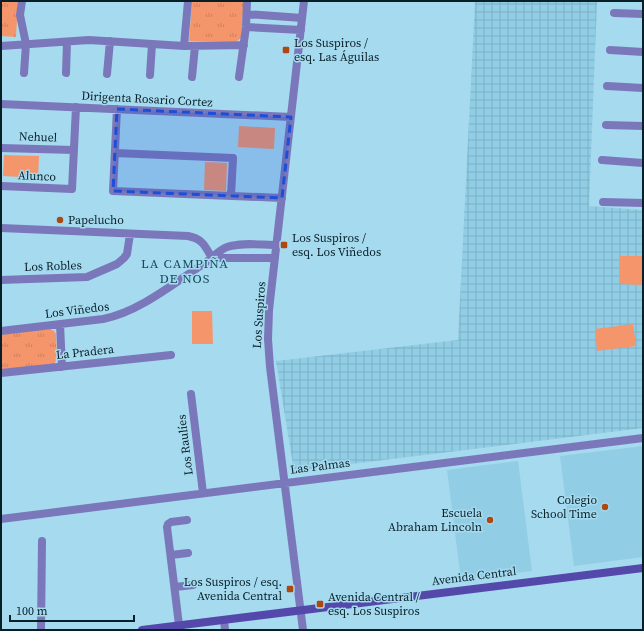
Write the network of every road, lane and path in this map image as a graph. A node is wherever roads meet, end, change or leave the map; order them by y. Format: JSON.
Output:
{"nodes":[{"id":1,"x":22,"y":1,"type":"edge"},
{"id":2,"x":188,"y":1,"type":"edge"},
{"id":3,"x":247,"y":1,"type":"edge"},
{"id":4,"x":304,"y":1,"type":"edge"},
{"id":5,"x":614,"y":13,"type":"dead end"},
{"id":6,"x":247,"y":14,"type":"junction"},
{"id":7,"x":643,"y":14,"type":"edge"},
{"id":8,"x":302,"y":18,"type":"junction"},
{"id":9,"x":246,"y":27,"type":"junction"},
{"id":10,"x":301,"y":30,"type":"junction"},
{"id":11,"x":110,"y":41,"type":"junction"},
{"id":12,"x":67,"y":42,"type":"junction"},
{"id":13,"x":26,"y":44,"type":"junction"},
{"id":14,"x":152,"y":44,"type":"junction"},
{"id":15,"x":244,"y":45,"type":"junction"},
{"id":16,"x":1,"y":46,"type":"edge"},
{"id":17,"x":184,"y":46,"type":"junction"},
{"id":18,"x":195,"y":46,"type":"junction"},
{"id":19,"x":610,"y":50,"type":"dead end"},
{"id":20,"x":643,"y":52,"type":"edge"},
{"id":21,"x":24,"y":73,"type":"dead end"},
{"id":22,"x":66,"y":73,"type":"dead end"},
{"id":23,"x":107,"y":74,"type":"dead end"},
{"id":24,"x":150,"y":75,"type":"dead end"},
{"id":25,"x":192,"y":77,"type":"dead end"},
{"id":26,"x":239,"y":77,"type":"dead end"},
{"id":27,"x":606,"y":86,"type":"dead end"},
{"id":28,"x":643,"y":88,"type":"edge"},
{"id":29,"x":1,"y":104,"type":"edge"},
{"id":30,"x":76,"y":107,"type":"junction"},
{"id":31,"x":117,"y":109,"type":"junction"},
{"id":32,"x":291,"y":117,"type":"junction"},
{"id":33,"x":606,"y":124,"type":"dead end"},
{"id":34,"x":643,"y":126,"type":"edge"},
{"id":35,"x":1,"y":148,"type":"edge"},
{"id":36,"x":74,"y":150,"type":"junction"},
{"id":37,"x":115,"y":153,"type":"junction"},
{"id":38,"x":602,"y":160,"type":"dead end"},
{"id":39,"x":643,"y":163,"type":"edge"},
{"id":40,"x":1,"y":186,"type":"edge"},
{"id":41,"x":231,"y":196,"type":"junction"},
{"id":42,"x":282,"y":198,"type":"junction"},
{"id":43,"x":603,"y":202,"type":"dead end"},
{"id":44,"x":643,"y":203,"type":"edge"},
{"id":45,"x":1,"y":228,"type":"edge"},
{"id":46,"x":130,"y":234,"type":"junction"},
{"id":47,"x":277,"y":246,"type":"junction"},
{"id":48,"x":212,"y":258,"type":"junction"},
{"id":49,"x":275,"y":258,"type":"junction"},
{"id":50,"x":1,"y":280,"type":"edge"},
{"id":51,"x":60,"y":324,"type":"junction"},
{"id":52,"x":1,"y":331,"type":"edge"},
{"id":53,"x":171,"y":355,"type":"dead end"},
{"id":54,"x":62,"y":367,"type":"junction"},
{"id":55,"x":1,"y":373,"type":"edge"},
{"id":56,"x":191,"y":394,"type":"dead end"},
{"id":57,"x":643,"y":438,"type":"edge"},
{"id":58,"x":285,"y":483,"type":"junction"},
{"id":59,"x":203,"y":493,"type":"junction"},
{"id":60,"x":1,"y":519,"type":"edge"},
{"id":61,"x":187,"y":520,"type":"dead end"},
{"id":62,"x":42,"y":541,"type":"dead end"},
{"id":63,"x":188,"y":553,"type":"dead end"},
{"id":64,"x":171,"y":555,"type":"junction"},
{"id":65,"x":643,"y":568,"type":"edge"},
{"id":66,"x":193,"y":585,"type":"dead end"},
{"id":67,"x":175,"y":587,"type":"junction"},
{"id":68,"x":300,"y":610,"type":"junction"},
{"id":69,"x":224,"y":620,"type":"junction"},
{"id":70,"x":179,"y":625,"type":"junction"},
{"id":71,"x":42,"y":630,"type":"edge"},
{"id":72,"x":142,"y":630,"type":"edge"},
{"id":73,"x":225,"y":630,"type":"edge"},
{"id":74,"x":303,"y":630,"type":"edge"}],
"edges":[{"from":1,"to":13,"type":"street"},
{"from":2,"to":17,"type":"street"},
{"from":3,"to":6,"type":"street"},
{"from":4,"to":8,"type":"street","name":"Los Suspiros"},
{"from":5,"to":7,"type":"street"},
{"from":6,"to":8,"type":"street"},
{"from":6,"to":9,"type":"street"},
{"from":8,"to":10,"type":"street","name":"Los Suspiros"},
{"from":9,"to":10,"type":"street"},
{"from":9,"to":15,"type":"street"},
{"from":10,"to":32,"type":"street","name":"Los Suspiros"},
{"from":11,"to":12,"type":"street"},
{"from":11,"to":14,"type":"street"},
{"from":11,"to":23,"type":"street"},
{"from":12,"to":13,"type":"street"},
{"from":12,"to":22,"type":"street"},
{"from":13,"to":16,"type":"street"},
{"from":13,"to":21,"type":"street"},
{"from":14,"to":17,"type":"street"},
{"from":14,"to":24,"type":"street"},
{"from":15,"to":18,"type":"street"},
{"from":15,"to":26,"type":"street"},
{"from":17,"to":18,"type":"street"},
{"from":18,"to":25,"type":"street"},
{"from":19,"to":20,"type":"street"},
{"from":27,"to":28,"type":"street"},
{"from":29,"to":30,"type":"street","name":"Dirigenta Rosario Cortez"},
{"from":30,"to":31,"type":"street","name":"Dirigenta Rosario Cortez"},
{"from":30,"to":36,"type":"street"},
{"from":31,"to":32,"type":"street","name":"Dirigenta Rosario Cortez"},
{"from":31,"to":37,"type":"street"},
{"from":32,"to":42,"type":"street","name":"Los Suspiros"},
{"from":33,"to":34,"type":"street"},
{"from":35,"to":36,"type":"street","name":"Nehuel"},
{"from":36,"to":40,"type":"street","name":"Alunco"},
{"from":37,"to":41,"type":"street"},
{"from":37,"to":41,"type":"street"},
{"from":38,"to":39,"type":"street"},
{"from":41,"to":42,"type":"street"},
{"from":42,"to":47,"type":"street","name":"Los Suspiros"},
{"from":43,"to":44,"type":"street"},
{"from":45,"to":46,"type":"street"},
{"from":46,"to":48,"type":"street"},
{"from":46,"to":50,"type":"street","name":"Los Robles"},
{"from":47,"to":48,"type":"street","name":"Los Viñedos"},
{"from":47,"to":49,"type":"street","name":"Los Suspiros"},
{"from":48,"to":49,"type":"street"},
{"from":48,"to":51,"type":"street","name":"Los Viñedos"},
{"from":49,"to":58,"type":"street","name":"Los Suspiros"},
{"from":51,"to":52,"type":"street","name":"Los Viñedos"},
{"from":51,"to":54,"type":"street"},
{"from":53,"to":54,"type":"street","name":"La Pradera"},
{"from":54,"to":55,"type":"street","name":"La Pradera"},
{"from":56,"to":59,"type":"street","name":"Los Raulíes"},
{"from":57,"to":58,"type":"street","name":"Las Palmas"},
{"from":58,"to":59,"type":"street","name":"Las Palmas"},
{"from":58,"to":68,"type":"street","name":"Los Suspiros"},
{"from":59,"to":60,"type":"street","name":"Las Palmas"},
{"from":61,"to":64,"type":"street"},
{"from":62,"to":71,"type":"street"},
{"from":63,"to":64,"type":"street"},
{"from":64,"to":67,"type":"street"},
{"from":65,"to":68,"type":"street","name":"Avenida Central"},
{"from":66,"to":67,"type":"street"},
{"from":67,"to":70,"type":"street"},
{"from":68,"to":69,"type":"street","name":"Avenida Central"},
{"from":68,"to":74,"type":"street","name":"Los Suspiros"},
{"from":69,"to":70,"type":"street","name":"Avenida Central"},
{"from":69,"to":73,"type":"street"},
{"from":70,"to":72,"type":"street","name":"Avenida Central"}]}
